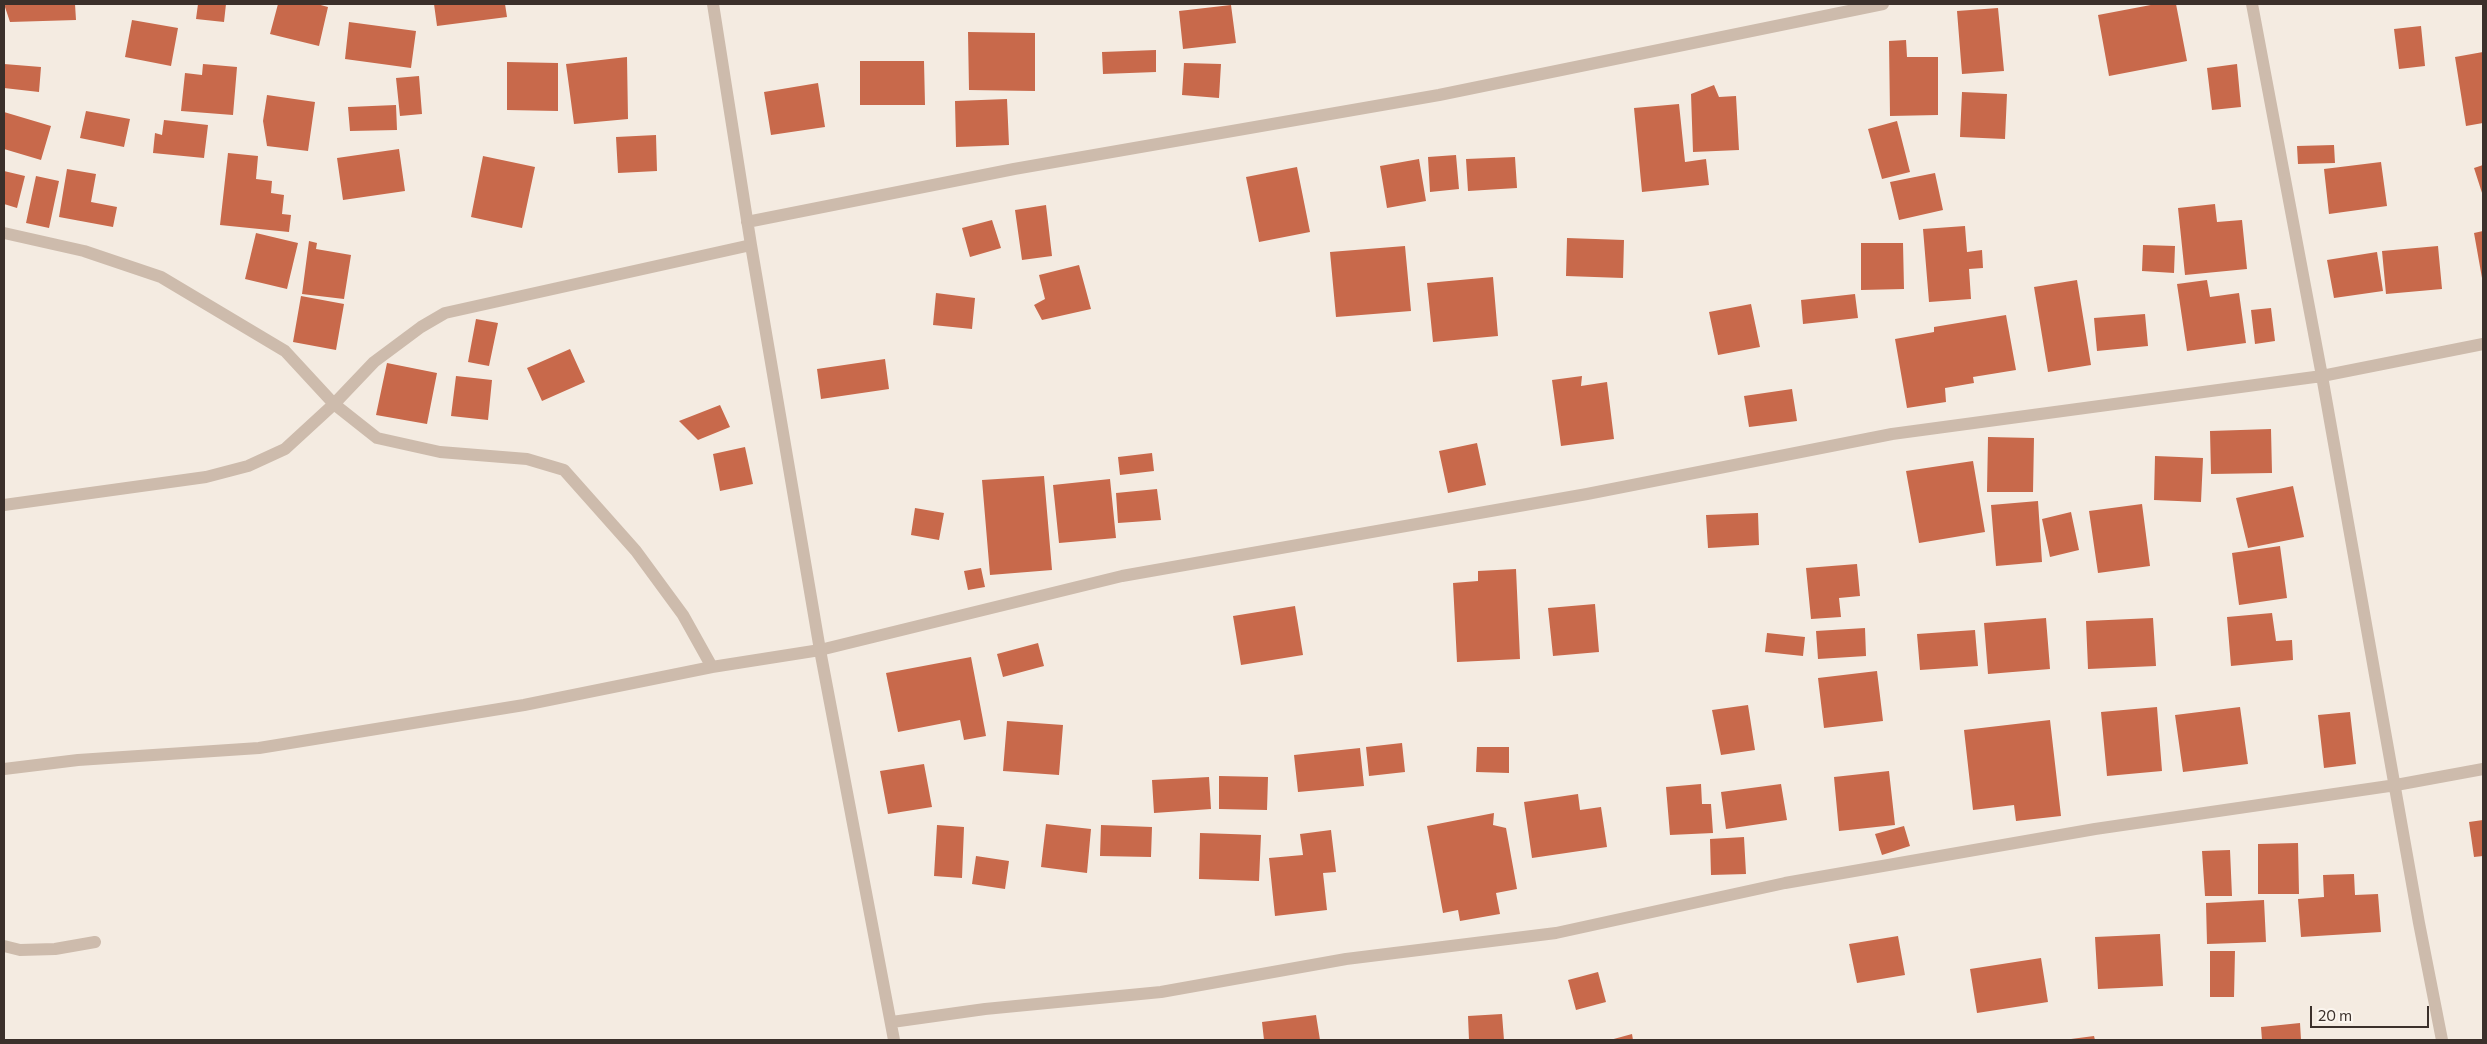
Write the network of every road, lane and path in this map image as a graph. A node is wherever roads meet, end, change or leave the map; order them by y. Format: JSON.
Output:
{"nodes":[{"id":1,"x":714,"y":4,"type":"edge"},
{"id":2,"x":1883,"y":4,"type":"edge"},
{"id":3,"x":2252,"y":4,"type":"edge"},
{"id":4,"x":747,"y":222,"type":"junction"},
{"id":5,"x":4,"y":233,"type":"edge"},
{"id":6,"x":751,"y":245,"type":"junction"},
{"id":7,"x":2483,"y":344,"type":"edge"},
{"id":8,"x":2322,"y":376,"type":"junction"},
{"id":9,"x":334,"y":404,"type":"junction"},
{"id":10,"x":4,"y":505,"type":"edge"},
{"id":11,"x":820,"y":650,"type":"junction"},
{"id":12,"x":712,"y":667,"type":"junction"},
{"id":13,"x":2483,"y":768,"type":"edge"},
{"id":14,"x":4,"y":769,"type":"edge"},
{"id":15,"x":2396,"y":785,"type":"junction"},
{"id":16,"x":95,"y":942,"type":"dead end"},
{"id":17,"x":4,"y":946,"type":"edge"},
{"id":18,"x":892,"y":1022,"type":"junction"},
{"id":19,"x":894,"y":1040,"type":"edge"},
{"id":20,"x":2442,"y":1040,"type":"edge"}],
"edges":[{"from":1,"to":4,"type":"street"},
{"from":2,"to":4,"type":"street"},
{"from":3,"to":8,"type":"street"},
{"from":4,"to":6,"type":"street"},
{"from":5,"to":9,"type":"street"},
{"from":6,"to":9,"type":"street"},
{"from":6,"to":11,"type":"street"},
{"from":7,"to":8,"type":"street"},
{"from":8,"to":11,"type":"street"},
{"from":8,"to":15,"type":"street"},
{"from":9,"to":10,"type":"street"},
{"from":9,"to":12,"type":"street"},
{"from":11,"to":12,"type":"street"},
{"from":11,"to":18,"type":"street"},
{"from":12,"to":14,"type":"street"},
{"from":13,"to":15,"type":"street"},
{"from":15,"to":18,"type":"street"},
{"from":15,"to":20,"type":"street"},
{"from":16,"to":17,"type":"street"},
{"from":18,"to":19,"type":"street"}]}
